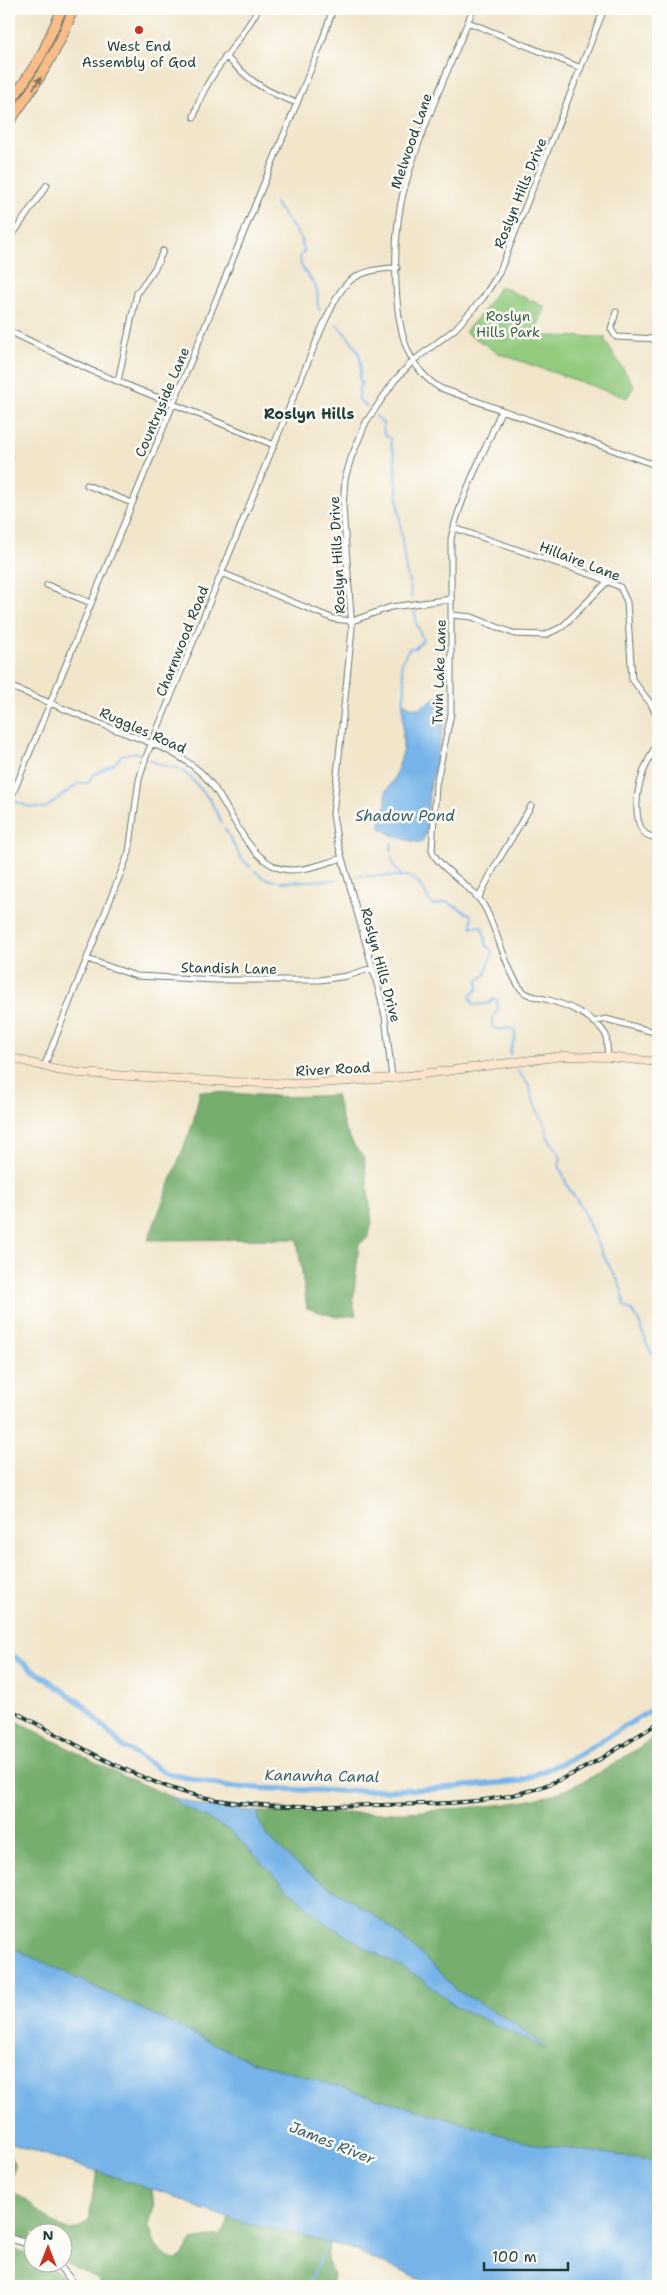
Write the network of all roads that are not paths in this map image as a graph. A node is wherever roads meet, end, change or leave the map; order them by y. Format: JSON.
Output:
{"nodes":[{"id":1,"x":62,"y":9,"type":"edge"},
{"id":2,"x":73,"y":9,"type":"edge"},
{"id":3,"x":258,"y":9,"type":"edge"},
{"id":4,"x":333,"y":9,"type":"edge"},
{"id":5,"x":473,"y":9,"type":"edge"},
{"id":6,"x":604,"y":9,"type":"edge"},
{"id":7,"x":468,"y":22,"type":"junction"},
{"id":8,"x":225,"y":56,"type":"junction"},
{"id":9,"x":581,"y":68,"type":"junction"},
{"id":10,"x":296,"y":103,"type":"junction"},
{"id":11,"x":9,"y":105,"type":"edge"},
{"id":12,"x":194,"y":117,"type":"dead end"},
{"id":13,"x":9,"y":123,"type":"edge"},
{"id":14,"x":47,"y":185,"type":"dead end"},
{"id":15,"x":9,"y":240,"type":"edge"},
{"id":16,"x":163,"y":251,"type":"dead end"},
{"id":17,"x":397,"y":268,"type":"junction"},
{"id":18,"x":616,"y":312,"type":"dead end"},
{"id":19,"x":9,"y":331,"type":"edge"},
{"id":20,"x":658,"y":339,"type":"edge"},
{"id":21,"x":413,"y":361,"type":"junction"},
{"id":22,"x":118,"y":381,"type":"junction"},
{"id":23,"x":173,"y":404,"type":"junction"},
{"id":24,"x":501,"y":411,"type":"junction"},
{"id":25,"x":274,"y":444,"type":"junction"},
{"id":26,"x":658,"y":466,"type":"edge"},
{"id":27,"x":87,"y":484,"type":"dead end"},
{"id":28,"x":132,"y":503,"type":"junction"},
{"id":29,"x":454,"y":528,"type":"junction"},
{"id":30,"x":222,"y":573,"type":"junction"},
{"id":31,"x":608,"y":581,"type":"junction"},
{"id":32,"x":47,"y":585,"type":"dead end"},
{"id":33,"x":452,"y":599,"type":"junction"},
{"id":34,"x":91,"y":603,"type":"junction"},
{"id":35,"x":452,"y":615,"type":"junction"},
{"id":36,"x":352,"y":622,"type":"junction"},
{"id":37,"x":658,"y":643,"type":"edge"},
{"id":38,"x":658,"y":662,"type":"edge"},
{"id":39,"x":9,"y":686,"type":"edge"},
{"id":40,"x":50,"y":703,"type":"junction"},
{"id":41,"x":658,"y":719,"type":"edge"},
{"id":42,"x":658,"y":740,"type":"edge"},
{"id":43,"x":152,"y":744,"type":"junction"},
{"id":44,"x":9,"y":803,"type":"edge"},
{"id":45,"x":532,"y":806,"type":"dead end"},
{"id":46,"x":658,"y":837,"type":"edge"},
{"id":47,"x":342,"y":858,"type":"junction"},
{"id":48,"x":479,"y":897,"type":"junction"},
{"id":49,"x":87,"y":960,"type":"junction"},
{"id":50,"x":372,"y":968,"type":"junction"},
{"id":51,"x":593,"y":1022,"type":"junction"},
{"id":52,"x":658,"y":1033,"type":"edge"},
{"id":53,"x":608,"y":1056,"type":"junction"},
{"id":54,"x":9,"y":1057,"type":"edge"},
{"id":55,"x":658,"y":1062,"type":"edge"},
{"id":56,"x":44,"y":1067,"type":"junction"},
{"id":57,"x":392,"y":1078,"type":"junction"},
{"id":58,"x":9,"y":2238,"type":"edge"},
{"id":59,"x":22,"y":2243,"type":"edge"},
{"id":60,"x":64,"y":2272,"type":"edge"},
{"id":61,"x":76,"y":2286,"type":"edge"}],
"edges":[{"from":1,"to":11,"type":"highway"},
{"from":13,"to":2,"type":"highway","one_way":true},
{"from":3,"to":8,"type":"street"},
{"from":4,"to":10,"type":"street","name":"Countryside Lane"},
{"from":5,"to":7,"type":"street","name":"Melwood Lane"},
{"from":6,"to":9,"type":"street","name":"Roslyn Hills Drive"},
{"from":7,"to":9,"type":"street"},
{"from":7,"to":17,"type":"street","name":"Melwood Lane"},
{"from":8,"to":10,"type":"street"},
{"from":8,"to":12,"type":"street"},
{"from":9,"to":21,"type":"street","name":"Roslyn Hills Drive"},
{"from":10,"to":23,"type":"street","name":"Countryside Lane"},
{"from":14,"to":15,"type":"street"},
{"from":16,"to":22,"type":"street"},
{"from":17,"to":21,"type":"street","name":"Melwood Lane"},
{"from":17,"to":25,"type":"street","name":"Charnwood Road"},
{"from":18,"to":20,"type":"street"},
{"from":19,"to":22,"type":"street"},
{"from":21,"to":24,"type":"street","name":"Melwood Lane"},
{"from":21,"to":36,"type":"street","name":"Roslyn Hills Drive"},
{"from":22,"to":23,"type":"street"},
{"from":23,"to":25,"type":"street"},
{"from":23,"to":28,"type":"street","name":"Countryside Lane"},
{"from":24,"to":26,"type":"street"},
{"from":24,"to":29,"type":"street","name":"Twin Lake Lane"},
{"from":25,"to":30,"type":"street","name":"Charnwood Road"},
{"from":27,"to":28,"type":"street"},
{"from":28,"to":34,"type":"street","name":"Countryside Lane"},
{"from":29,"to":31,"type":"street","name":"Hillaire Lane"},
{"from":29,"to":33,"type":"street","name":"Twin Lake Lane"},
{"from":30,"to":36,"type":"street"},
{"from":30,"to":43,"type":"street","name":"Charnwood Road"},
{"from":31,"to":35,"type":"street"},
{"from":31,"to":41,"type":"street","name":"Hillaire Lane"},
{"from":32,"to":34,"type":"street"},
{"from":33,"to":35,"type":"street","name":"Twin Lake Lane"},
{"from":33,"to":36,"type":"street"},
{"from":34,"to":40,"type":"street","name":"Countryside Lane"},
{"from":35,"to":48,"type":"street","name":"Twin Lake Lane"},
{"from":36,"to":47,"type":"street","name":"Roslyn Hills Drive"},
{"from":37,"to":38,"type":"street"},
{"from":39,"to":40,"type":"street","name":"Ruggles Road"},
{"from":40,"to":43,"type":"street","name":"Ruggles Road"},
{"from":40,"to":44,"type":"street","name":"Countryside Lane"},
{"from":42,"to":46,"type":"street"},
{"from":43,"to":47,"type":"street","name":"Ruggles Road"},
{"from":43,"to":49,"type":"street","name":"Charnwood Road"},
{"from":45,"to":48,"type":"street"},
{"from":47,"to":50,"type":"street","name":"Roslyn Hills Drive"},
{"from":48,"to":51,"type":"street","name":"Twin Lake Lane"},
{"from":49,"to":50,"type":"street","name":"Standish Lane"},
{"from":49,"to":56,"type":"street","name":"Charnwood Road"},
{"from":50,"to":57,"type":"street","name":"Roslyn Hills Drive"},
{"from":51,"to":52,"type":"street"},
{"from":51,"to":53,"type":"street","name":"Twin Lake Lane"},
{"from":53,"to":55,"type":"main road","name":"River Road"},
{"from":53,"to":57,"type":"main road","name":"River Road"},
{"from":54,"to":56,"type":"main road","name":"River Road"},
{"from":56,"to":57,"type":"main road","name":"River Road"},
{"from":58,"to":59,"type":"street"},
{"from":60,"to":61,"type":"street"}]}
